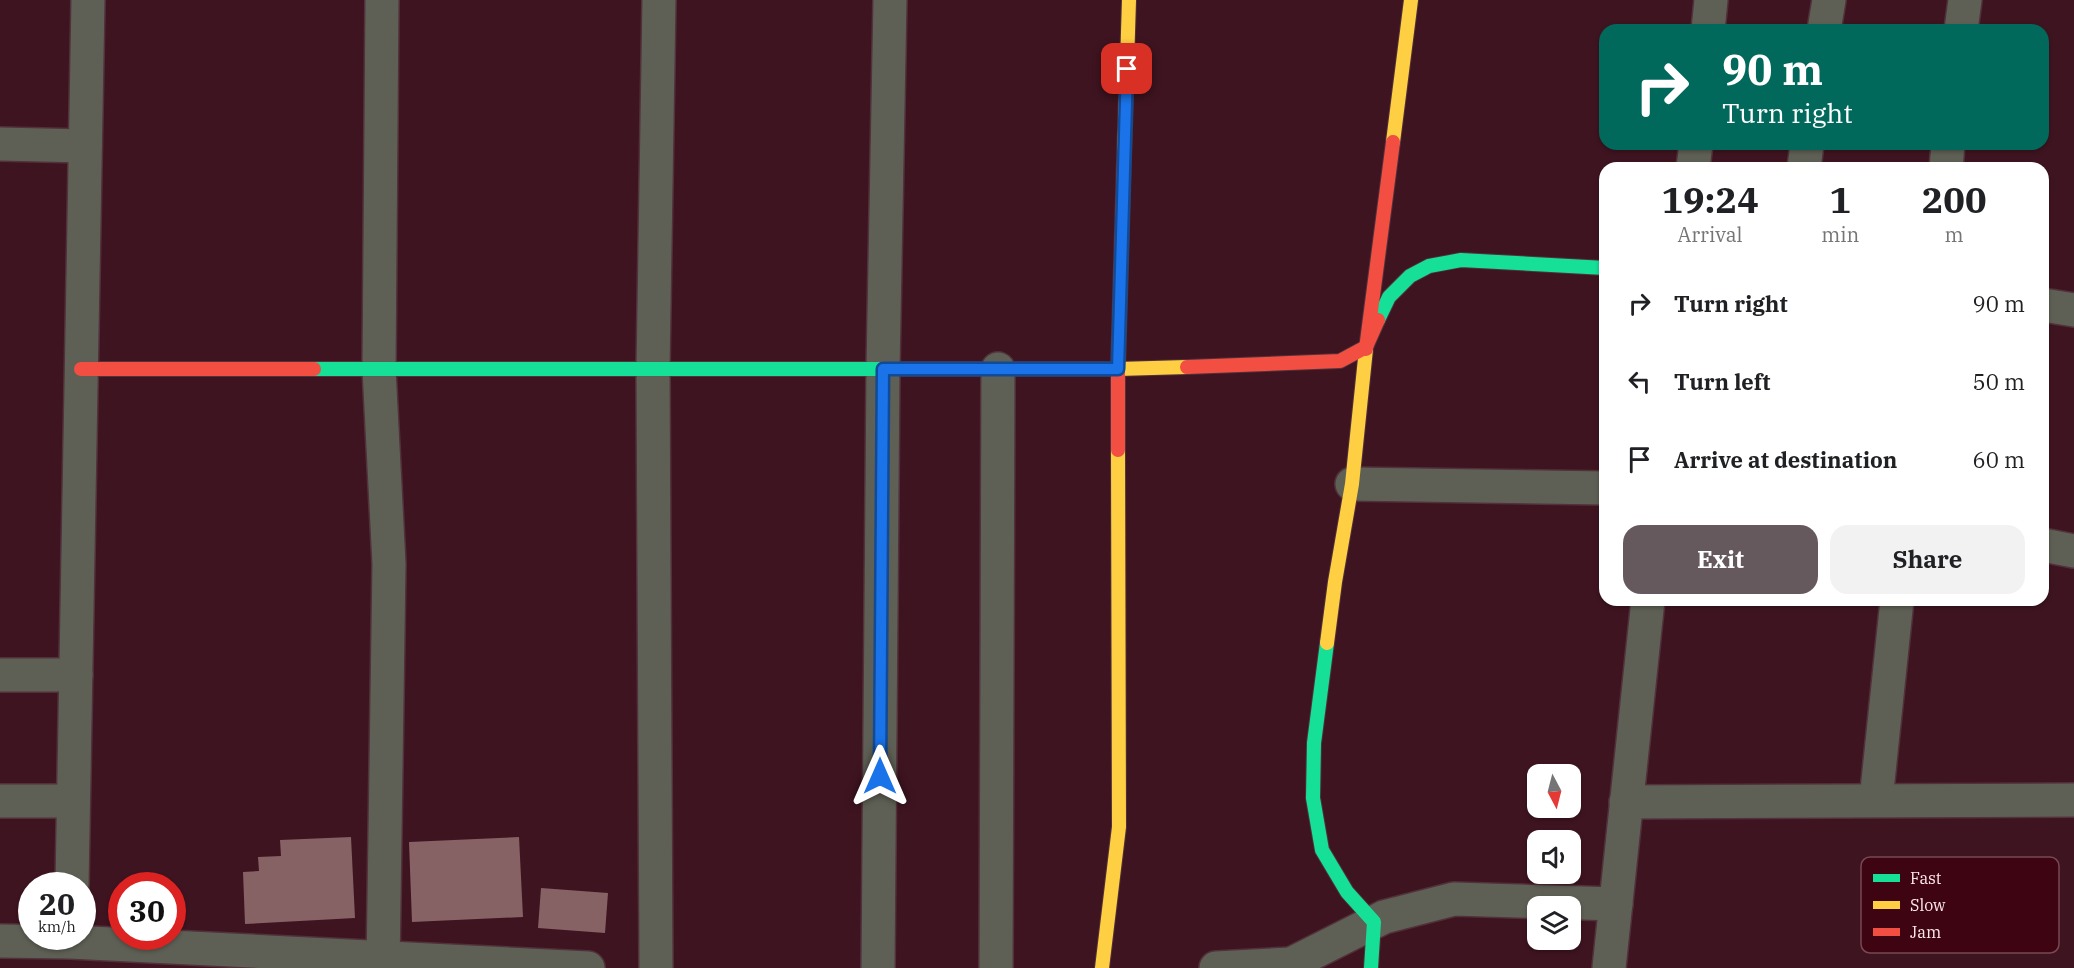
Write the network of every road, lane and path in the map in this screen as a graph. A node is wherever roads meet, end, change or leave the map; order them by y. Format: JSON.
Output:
{"nodes":[{"id":1,"x":88,"y":0,"type":"edge"},
{"id":2,"x":382,"y":0,"type":"edge"},
{"id":3,"x":659,"y":0,"type":"edge"},
{"id":4,"x":890,"y":0,"type":"edge"},
{"id":5,"x":1129,"y":0,"type":"edge"},
{"id":6,"x":1411,"y":0,"type":"edge"},
{"id":7,"x":1711,"y":0,"type":"edge"},
{"id":8,"x":1828,"y":0,"type":"edge"},
{"id":9,"x":1965,"y":0,"type":"edge"},
{"id":10,"x":1709,"y":24,"type":"edge"},
{"id":11,"x":1825,"y":24,"type":"edge"},
{"id":12,"x":1962,"y":24,"type":"edge"},
{"id":13,"x":0,"y":144,"type":"edge"},
{"id":14,"x":85,"y":146,"type":"junction"},
{"id":15,"x":1599,"y":268,"type":"edge"},
{"id":16,"x":2049,"y":306,"type":"edge"},
{"id":17,"x":2074,"y":310,"type":"edge"},
{"id":18,"x":1366,"y":346,"type":"junction"},
{"id":19,"x":81,"y":369,"type":"junction"},
{"id":20,"x":379,"y":369,"type":"junction"},
{"id":21,"x":653,"y":369,"type":"junction"},
{"id":22,"x":883,"y":369,"type":"junction"},
{"id":23,"x":998,"y":369,"type":"junction"},
{"id":24,"x":1118,"y":369,"type":"junction"},
{"id":25,"x":1352,"y":484,"type":"junction"},
{"id":26,"x":1599,"y":488,"type":"edge"},
{"id":27,"x":2049,"y":546,"type":"edge"},
{"id":28,"x":2074,"y":551,"type":"edge"},
{"id":29,"x":1647,"y":606,"type":"edge"},
{"id":30,"x":1896,"y":606,"type":"edge"},
{"id":31,"x":0,"y":675,"type":"edge"},
{"id":32,"x":76,"y":675,"type":"junction"},
{"id":33,"x":1876,"y":800,"type":"junction"},
{"id":34,"x":2074,"y":800,"type":"edge"},
{"id":35,"x":0,"y":801,"type":"edge"},
{"id":36,"x":73,"y":801,"type":"junction"},
{"id":37,"x":1626,"y":802,"type":"junction"},
{"id":38,"x":72,"y":872,"type":"edge"},
{"id":39,"x":1616,"y":904,"type":"junction"},
{"id":40,"x":1374,"y":922,"type":"junction"},
{"id":41,"x":0,"y":941,"type":"edge"},
{"id":42,"x":18,"y":943,"type":"edge"},
{"id":43,"x":92,"y":950,"type":"edge"},
{"id":44,"x":383,"y":963,"type":"edge"},
{"id":45,"x":588,"y":968,"type":"edge"},
{"id":46,"x":656,"y":968,"type":"edge"},
{"id":47,"x":878,"y":968,"type":"edge"},
{"id":48,"x":996,"y":968,"type":"edge"},
{"id":49,"x":1102,"y":968,"type":"edge"},
{"id":50,"x":1216,"y":968,"type":"edge"},
{"id":51,"x":1371,"y":968,"type":"edge"},
{"id":52,"x":1609,"y":968,"type":"edge"}],
"edges":[{"from":1,"to":14,"type":"street"},
{"from":2,"to":20,"type":"street"},
{"from":3,"to":21,"type":"street"},
{"from":4,"to":22,"type":"street"},
{"from":5,"to":24,"type":"street"},
{"from":6,"to":18,"type":"street"},
{"from":7,"to":10,"type":"street"},
{"from":8,"to":11,"type":"street"},
{"from":9,"to":12,"type":"street"},
{"from":13,"to":14,"type":"street"},
{"from":14,"to":19,"type":"street"},
{"from":15,"to":18,"type":"street"},
{"from":16,"to":17,"type":"street"},
{"from":18,"to":24,"type":"street"},
{"from":18,"to":25,"type":"street"},
{"from":19,"to":20,"type":"street"},
{"from":19,"to":32,"type":"street"},
{"from":20,"to":21,"type":"street"},
{"from":20,"to":44,"type":"street"},
{"from":21,"to":22,"type":"street"},
{"from":21,"to":46,"type":"street"},
{"from":22,"to":23,"type":"street"},
{"from":22,"to":47,"type":"street"},
{"from":23,"to":24,"type":"street"},
{"from":23,"to":48,"type":"street"},
{"from":24,"to":49,"type":"street"},
{"from":25,"to":26,"type":"street"},
{"from":25,"to":40,"type":"street"},
{"from":27,"to":28,"type":"street"},
{"from":29,"to":37,"type":"street"},
{"from":30,"to":33,"type":"street"},
{"from":31,"to":32,"type":"street"},
{"from":32,"to":36,"type":"street"},
{"from":33,"to":34,"type":"street"},
{"from":33,"to":37,"type":"street"},
{"from":35,"to":36,"type":"street"},
{"from":36,"to":38,"type":"street"},
{"from":37,"to":39,"type":"street"},
{"from":39,"to":40,"type":"street"},
{"from":39,"to":52,"type":"street"},
{"from":40,"to":50,"type":"street"},
{"from":40,"to":51,"type":"street"},
{"from":41,"to":42,"type":"street"},
{"from":43,"to":44,"type":"street"},
{"from":44,"to":45,"type":"street"}]}
